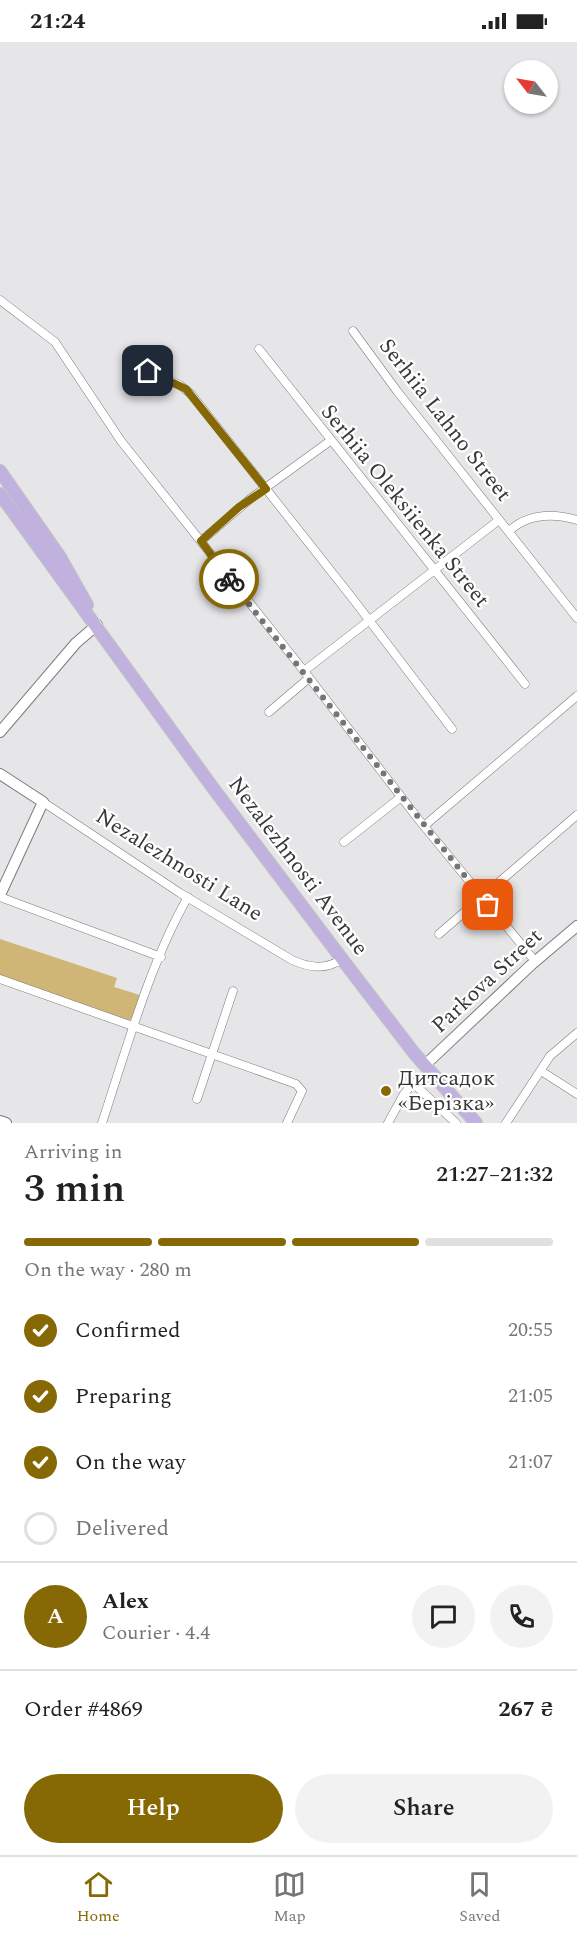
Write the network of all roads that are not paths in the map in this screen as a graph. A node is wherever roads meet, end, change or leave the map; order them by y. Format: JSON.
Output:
{"nodes":[{"id":1,"x":0,"y":300,"type":"edge"},
{"id":2,"x":353,"y":331,"type":"dead end"},
{"id":3,"x":259,"y":349,"type":"dead end"},
{"id":4,"x":148,"y":371,"type":"dead end"},
{"id":5,"x":330,"y":441,"type":"junction"},
{"id":6,"x":0,"y":471,"type":"edge"},
{"id":7,"x":266,"y":489,"type":"junction"},
{"id":8,"x":0,"y":494,"type":"edge"},
{"id":9,"x":499,"y":520,"type":"junction"},
{"id":10,"x":577,"y":520,"type":"edge"},
{"id":11,"x":509,"y":531,"type":"junction"},
{"id":12,"x":201,"y":541,"type":"junction"},
{"id":13,"x":57,"y":565,"type":"junction"},
{"id":14,"x":434,"y":571,"type":"junction"},
{"id":15,"x":577,"y":618,"type":"edge"},
{"id":16,"x":369,"y":621,"type":"junction"},
{"id":17,"x":97,"y":625,"type":"junction"},
{"id":18,"x":307,"y":674,"type":"junction"},
{"id":19,"x":525,"y":684,"type":"dead end"},
{"id":20,"x":577,"y":696,"type":"edge"},
{"id":21,"x":269,"y":712,"type":"dead end"},
{"id":22,"x":452,"y":729,"type":"dead end"},
{"id":23,"x":0,"y":732,"type":"edge"},
{"id":24,"x":0,"y":774,"type":"edge"},
{"id":25,"x":401,"y":797,"type":"junction"},
{"id":26,"x":43,"y":802,"type":"junction"},
{"id":27,"x":577,"y":815,"type":"edge"},
{"id":28,"x":424,"y":826,"type":"junction"},
{"id":29,"x":344,"y":842,"type":"dead end"},
{"id":30,"x":0,"y":896,"type":"edge"},
{"id":31,"x":188,"y":897,"type":"junction"},
{"id":32,"x":483,"y":897,"type":"junction"},
{"id":33,"x":577,"y":926,"type":"edge"},
{"id":34,"x":439,"y":934,"type":"dead end"},
{"id":35,"x":161,"y":957,"type":"junction"},
{"id":36,"x":342,"y":959,"type":"junction"},
{"id":37,"x":535,"y":961,"type":"junction"},
{"id":38,"x":0,"y":979,"type":"edge"},
{"id":39,"x":233,"y":991,"type":"dead end"},
{"id":40,"x":133,"y":1027,"type":"junction"},
{"id":41,"x":577,"y":1034,"type":"edge"},
{"id":42,"x":211,"y":1054,"type":"junction"},
{"id":43,"x":425,"y":1065,"type":"junction"},
{"id":44,"x":541,"y":1071,"type":"junction"},
{"id":45,"x":577,"y":1094,"type":"edge"},
{"id":46,"x":197,"y":1099,"type":"dead end"},
{"id":47,"x":0,"y":1121,"type":"edge"},
{"id":48,"x":472,"y":1122,"type":"edge"},
{"id":49,"x":6,"y":1123,"type":"edge"},
{"id":50,"x":102,"y":1123,"type":"edge"},
{"id":51,"x":287,"y":1123,"type":"edge"},
{"id":52,"x":388,"y":1123,"type":"edge"},
{"id":53,"x":456,"y":1123,"type":"edge"},
{"id":54,"x":506,"y":1123,"type":"edge"}],
"edges":[{"from":1,"to":12,"type":"street"},
{"from":2,"to":9,"type":"street","name":"Serhiia Lahno Street"},
{"from":3,"to":5,"type":"street","name":"Serhiia Oleksiienka Street"},
{"from":4,"to":7,"type":"street"},
{"from":5,"to":7,"type":"street"},
{"from":5,"to":14,"type":"street","name":"Serhiia Oleksiienka Street"},
{"from":6,"to":13,"type":"main road","name":"Nezalezhnosti Avenue"},
{"from":7,"to":12,"type":"street"},
{"from":7,"to":16,"type":"street"},
{"from":8,"to":13,"type":"main road","name":"Nezalezhnosti Avenue"},
{"from":9,"to":11,"type":"street","name":"Serhiia Lahno Street"},
{"from":9,"to":14,"type":"street"},
{"from":10,"to":11,"type":"street","name":"Serhiia Lahno Street"},
{"from":11,"to":15,"type":"street","name":"Serhiia Lahno Street"},
{"from":12,"to":18,"type":"street"},
{"from":13,"to":17,"type":"main road","name":"Nezalezhnosti Avenue"},
{"from":14,"to":16,"type":"street"},
{"from":14,"to":19,"type":"street","name":"Serhiia Oleksiienka Street"},
{"from":16,"to":18,"type":"street"},
{"from":16,"to":22,"type":"street"},
{"from":17,"to":23,"type":"street"},
{"from":17,"to":36,"type":"main road","name":"Nezalezhnosti Avenue"},
{"from":18,"to":21,"type":"street"},
{"from":18,"to":25,"type":"street"},
{"from":20,"to":28,"type":"street"},
{"from":24,"to":26,"type":"street","name":"Nezalezhnosti Lane"},
{"from":25,"to":28,"type":"street"},
{"from":25,"to":29,"type":"street"},
{"from":26,"to":30,"type":"street"},
{"from":26,"to":31,"type":"street","name":"Nezalezhnosti Lane"},
{"from":27,"to":32,"type":"street"},
{"from":28,"to":32,"type":"street"},
{"from":30,"to":35,"type":"street"},
{"from":31,"to":35,"type":"street"},
{"from":31,"to":36,"type":"street","name":"Nezalezhnosti Lane"},
{"from":32,"to":34,"type":"street"},
{"from":32,"to":37,"type":"street"},
{"from":33,"to":37,"type":"street","name":"Parkova Street"},
{"from":35,"to":40,"type":"street"},
{"from":36,"to":43,"type":"main road","name":"Nezalezhnosti Avenue"},
{"from":37,"to":43,"type":"street","name":"Parkova Street"},
{"from":38,"to":40,"type":"street"},
{"from":39,"to":42,"type":"street"},
{"from":40,"to":42,"type":"street"},
{"from":40,"to":50,"type":"street"},
{"from":41,"to":44,"type":"street"},
{"from":42,"to":46,"type":"street"},
{"from":42,"to":51,"type":"street"},
{"from":43,"to":48,"type":"main road","name":"Nezalezhnosti Avenue"},
{"from":44,"to":45,"type":"street"},
{"from":44,"to":54,"type":"street"},
{"from":47,"to":49,"type":"street"},
{"from":52,"to":53,"type":"street"}]}
